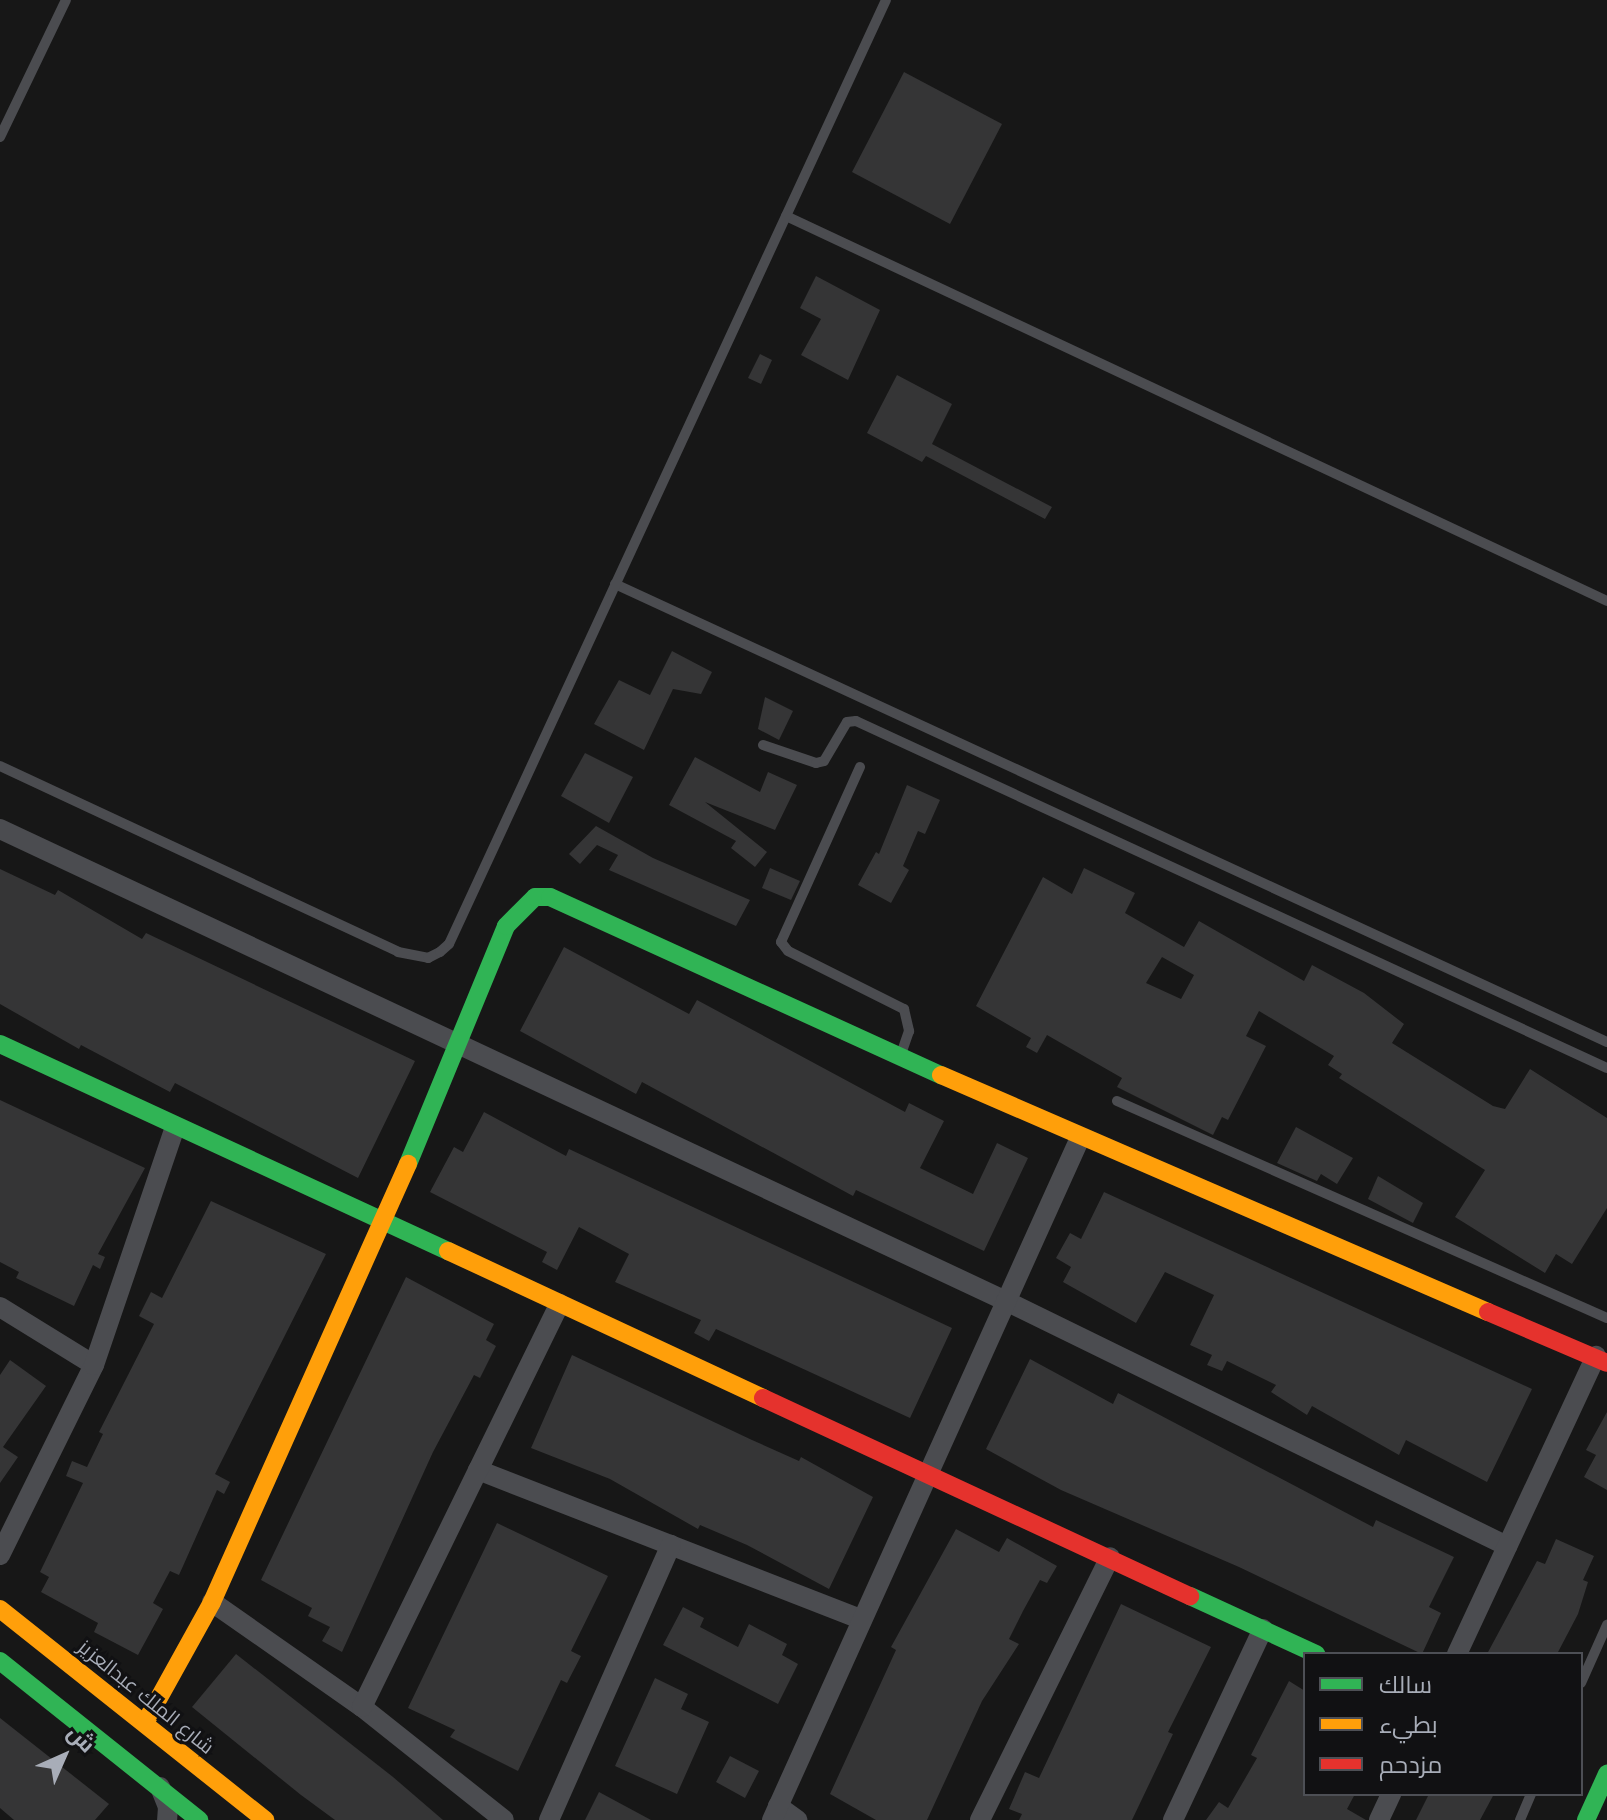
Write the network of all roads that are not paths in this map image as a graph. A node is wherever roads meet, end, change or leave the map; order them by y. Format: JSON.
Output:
{"nodes":[{"id":1,"x":66,"y":0,"type":"edge"},
{"id":2,"x":886,"y":0,"type":"edge"},
{"id":3,"x":0,"y":105,"type":"edge"},
{"id":4,"x":12,"y":112,"type":"junction"},
{"id":5,"x":0,"y":137,"type":"edge"},
{"id":6,"x":786,"y":216,"type":"junction"},
{"id":7,"x":615,"y":584,"type":"junction"},
{"id":8,"x":1607,"y":601,"type":"edge"},
{"id":9,"x":763,"y":745,"type":"dead end"},
{"id":10,"x":0,"y":766,"type":"edge"},
{"id":11,"x":860,"y":767,"type":"dead end"},
{"id":12,"x":0,"y":829,"type":"edge"},
{"id":13,"x":456,"y":1039,"type":"junction"},
{"id":14,"x":1607,"y":1042,"type":"edge"},
{"id":15,"x":0,"y":1044,"type":"edge"},
{"id":16,"x":901,"y":1056,"type":"junction"},
{"id":17,"x":1607,"y":1068,"type":"edge"},
{"id":18,"x":1117,"y":1101,"type":"dead end"},
{"id":19,"x":175,"y":1127,"type":"junction"},
{"id":20,"x":1080,"y":1138,"type":"junction"},
{"id":21,"x":383,"y":1225,"type":"junction"},
{"id":22,"x":1006,"y":1301,"type":"junction"},
{"id":23,"x":559,"y":1304,"type":"junction"},
{"id":24,"x":0,"y":1307,"type":"edge"},
{"id":25,"x":1607,"y":1318,"type":"edge"},
{"id":26,"x":1602,"y":1360,"type":"edge"},
{"id":27,"x":94,"y":1365,"type":"junction"},
{"id":28,"x":478,"y":1470,"type":"junction"},
{"id":29,"x":929,"y":1472,"type":"junction"},
{"id":30,"x":671,"y":1545,"type":"junction"},
{"id":31,"x":1507,"y":1546,"type":"junction"},
{"id":32,"x":0,"y":1555,"type":"edge"},
{"id":33,"x":1110,"y":1557,"type":"junction"},
{"id":34,"x":212,"y":1602,"type":"junction"},
{"id":35,"x":0,"y":1609,"type":"edge"},
{"id":36,"x":862,"y":1620,"type":"junction"},
{"id":37,"x":1607,"y":1625,"type":"edge"},
{"id":38,"x":1263,"y":1629,"type":"junction"},
{"id":39,"x":1312,"y":1652,"type":"edge"},
{"id":40,"x":1458,"y":1652,"type":"edge"},
{"id":41,"x":0,"y":1661,"type":"edge"},
{"id":42,"x":1583,"y":1679,"type":"edge"},
{"id":43,"x":362,"y":1707,"type":"junction"},
{"id":44,"x":79,"y":1723,"type":"junction"},
{"id":45,"x":145,"y":1723,"type":"junction"},
{"id":46,"x":1607,"y":1774,"type":"edge"},
{"id":47,"x":160,"y":1787,"type":"junction"},
{"id":48,"x":1390,"y":1796,"type":"edge"},
{"id":49,"x":1530,"y":1796,"type":"edge"},
{"id":50,"x":775,"y":1813,"type":"edge"},
{"id":51,"x":167,"y":1820,"type":"edge"},
{"id":52,"x":199,"y":1820,"type":"edge"},
{"id":53,"x":221,"y":1820,"type":"edge"},
{"id":54,"x":265,"y":1820,"type":"edge"},
{"id":55,"x":504,"y":1820,"type":"edge"},
{"id":56,"x":549,"y":1820,"type":"edge"},
{"id":57,"x":797,"y":1820,"type":"edge"},
{"id":58,"x":980,"y":1820,"type":"edge"},
{"id":59,"x":1173,"y":1820,"type":"edge"},
{"id":60,"x":1379,"y":1820,"type":"edge"},
{"id":61,"x":1520,"y":1820,"type":"edge"},
{"id":62,"x":1586,"y":1820,"type":"edge"}],
"edges":[{"from":1,"to":4,"type":"lane"},
{"from":2,"to":6,"type":"lane"},
{"from":3,"to":4,"type":"lane"},
{"from":4,"to":5,"type":"lane"},
{"from":6,"to":7,"type":"lane"},
{"from":6,"to":8,"type":"lane"},
{"from":7,"to":10,"type":"lane"},
{"from":7,"to":14,"type":"lane"},
{"from":9,"to":17,"type":"lane"},
{"from":11,"to":16,"type":"lane"},
{"from":12,"to":13,"type":"street"},
{"from":13,"to":16,"type":"street"},
{"from":13,"to":21,"type":"street"},
{"from":13,"to":22,"type":"street"},
{"from":15,"to":19,"type":"street"},
{"from":16,"to":20,"type":"street"},
{"from":18,"to":25,"type":"lane"},
{"from":19,"to":21,"type":"street"},
{"from":19,"to":27,"type":"street"},
{"from":20,"to":22,"type":"street"},
{"from":20,"to":26,"type":"street"},
{"from":21,"to":23,"type":"street"},
{"from":21,"to":34,"type":"street"},
{"from":22,"to":29,"type":"street"},
{"from":22,"to":31,"type":"street"},
{"from":23,"to":28,"type":"street"},
{"from":23,"to":29,"type":"street"},
{"from":24,"to":27,"type":"street"},
{"from":26,"to":31,"type":"street"},
{"from":27,"to":32,"type":"street"},
{"from":28,"to":30,"type":"street"},
{"from":28,"to":43,"type":"street"},
{"from":29,"to":33,"type":"street"},
{"from":29,"to":36,"type":"street"},
{"from":30,"to":36,"type":"street"},
{"from":30,"to":56,"type":"street"},
{"from":31,"to":40,"type":"street"},
{"from":33,"to":38,"type":"street"},
{"from":33,"to":58,"type":"street"},
{"from":34,"to":43,"type":"street"},
{"from":34,"to":45,"type":"street"},
{"from":35,"to":45,"type":"street","name":"شارع الملك عبدالعزيز"},
{"from":36,"to":50,"type":"street"},
{"from":37,"to":42,"type":"lane"},
{"from":38,"to":39,"type":"street"},
{"from":38,"to":59,"type":"street"},
{"from":41,"to":44,"type":"street"},
{"from":43,"to":55,"type":"street"},
{"from":44,"to":47,"type":"street"},
{"from":44,"to":53,"type":"street"},
{"from":45,"to":54,"type":"street","name":"شارع الملك عبدالعزيز"},
{"from":46,"to":62,"type":"street"},
{"from":47,"to":51,"type":"street"},
{"from":47,"to":52,"type":"street"},
{"from":48,"to":60,"type":"street"},
{"from":49,"to":61,"type":"lane"},
{"from":50,"to":57,"type":"street"}]}
